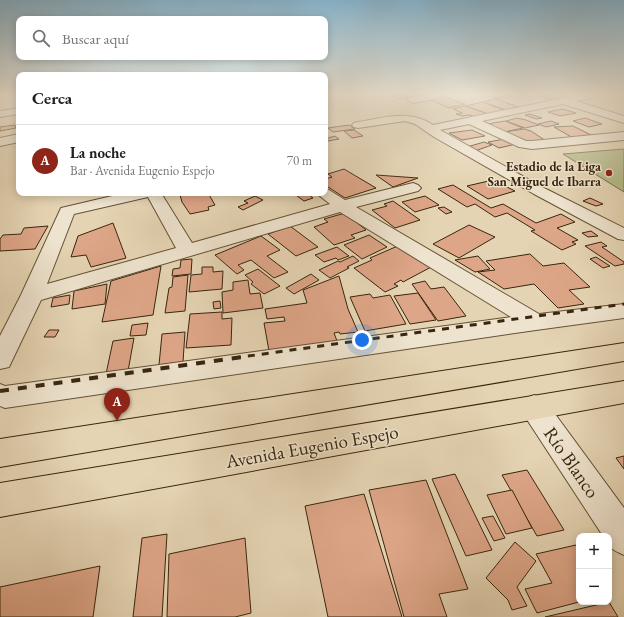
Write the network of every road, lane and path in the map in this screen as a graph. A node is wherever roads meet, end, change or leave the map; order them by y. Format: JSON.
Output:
{"nodes":[{"id":1,"x":366,"y":124,"type":"edge"},
{"id":2,"x":423,"y":124,"type":"edge"},
{"id":3,"x":457,"y":124,"type":"edge"},
{"id":4,"x":477,"y":124,"type":"edge"},
{"id":5,"x":358,"y":125,"type":"dead end"},
{"id":6,"x":430,"y":129,"type":"junction"},
{"id":7,"x":624,"y":136,"type":"edge"},
{"id":8,"x":16,"y":139,"type":"edge"},
{"id":9,"x":0,"y":142,"type":"edge"},
{"id":10,"x":413,"y":188,"type":"dead end"},
{"id":11,"x":132,"y":196,"type":"edge"},
{"id":12,"x":155,"y":196,"type":"edge"},
{"id":13,"x":328,"y":196,"type":"edge"},
{"id":14,"x":342,"y":206,"type":"junction"},
{"id":15,"x":624,"y":235,"type":"edge"},
{"id":16,"x":187,"y":250,"type":"junction"},
{"id":17,"x":32,"y":295,"type":"junction"},
{"id":18,"x":624,"y":311,"type":"edge"},
{"id":19,"x":536,"y":322,"type":"junction"},
{"id":20,"x":624,"y":352,"type":"edge"},
{"id":21,"x":0,"y":360,"type":"edge"},
{"id":22,"x":624,"y":392,"type":"edge"},
{"id":23,"x":0,"y":395,"type":"edge"},
{"id":24,"x":534,"y":407,"type":"junction"},
{"id":25,"x":0,"y":453,"type":"edge"},
{"id":26,"x":0,"y":500,"type":"edge"},
{"id":27,"x":624,"y":537,"type":"edge"}],
"edges":[{"from":1,"to":5,"type":"street"},
{"from":2,"to":6,"type":"street"},
{"from":3,"to":6,"type":"street"},
{"from":4,"to":7,"type":"street"},
{"from":6,"to":15,"type":"street"},
{"from":8,"to":9,"type":"street"},
{"from":10,"to":14,"type":"street"},
{"from":11,"to":17,"type":"street"},
{"from":12,"to":16,"type":"street"},
{"from":13,"to":14,"type":"street"},
{"from":14,"to":16,"type":"street"},
{"from":14,"to":19,"type":"street"},
{"from":16,"to":17,"type":"street"},
{"from":17,"to":21,"type":"street"},
{"from":18,"to":19,"type":"street"},
{"from":19,"to":23,"type":"street"},
{"from":20,"to":25,"type":"main road"},
{"from":22,"to":24,"type":"main road","name":"Avenida Eugenio Espejo"},
{"from":24,"to":26,"type":"main road","name":"Avenida Eugenio Espejo"},
{"from":24,"to":27,"type":"street","name":"Río Blanco"}]}
